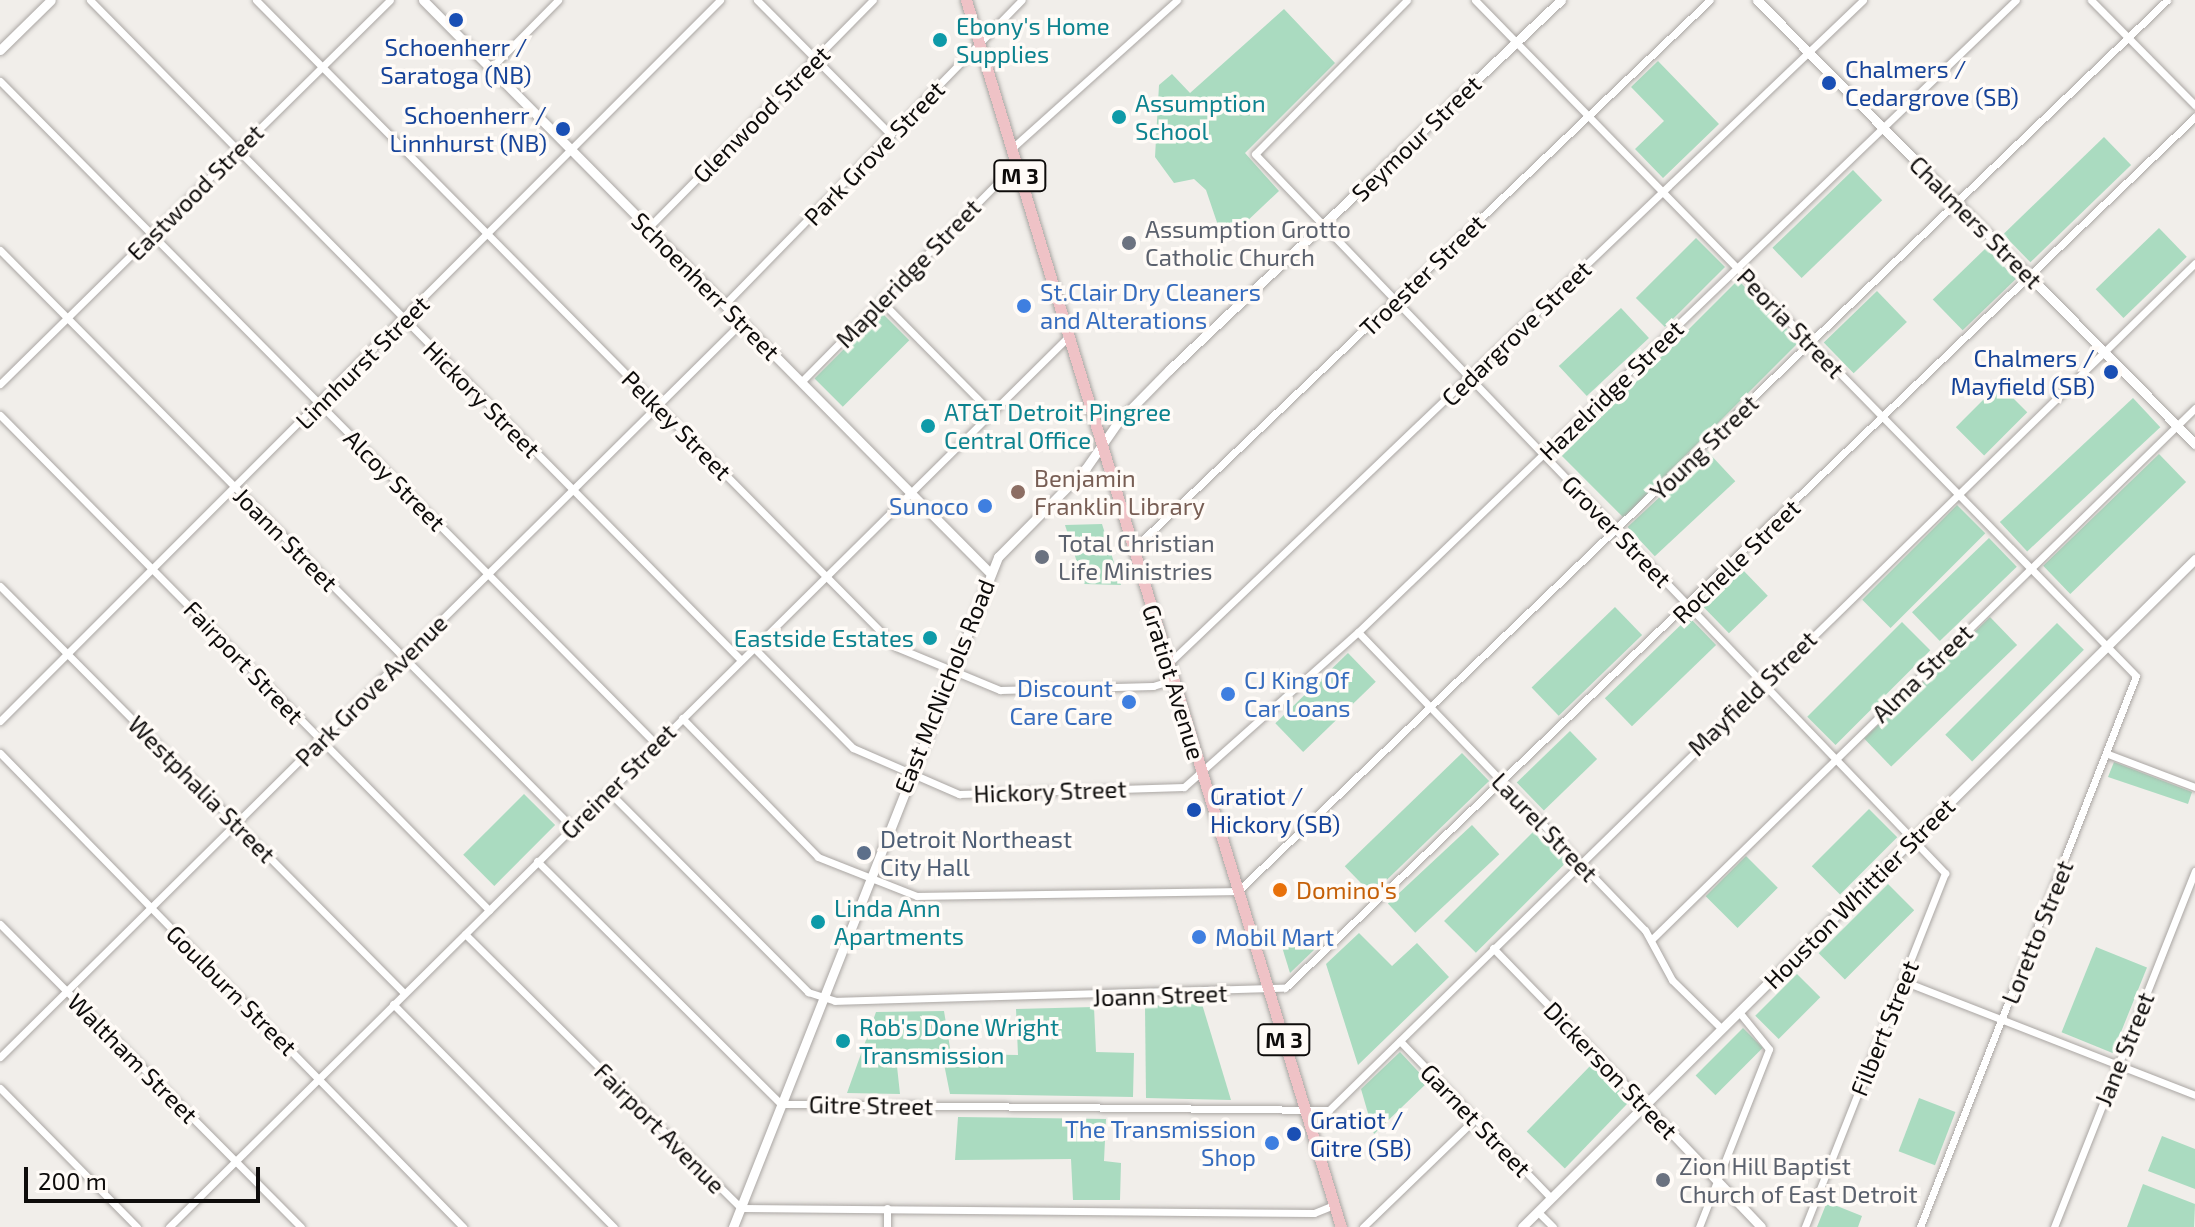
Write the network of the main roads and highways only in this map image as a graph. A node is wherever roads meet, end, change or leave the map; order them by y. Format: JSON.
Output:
{"nodes":[{"id":1,"x":966,"y":0,"type":"edge"},
{"id":2,"x":1341,"y":1227,"type":"edge"}],
"edges":[{"from":1,"to":2,"type":"main road","name":"Gratiot Avenue","number":"M 3"}]}
